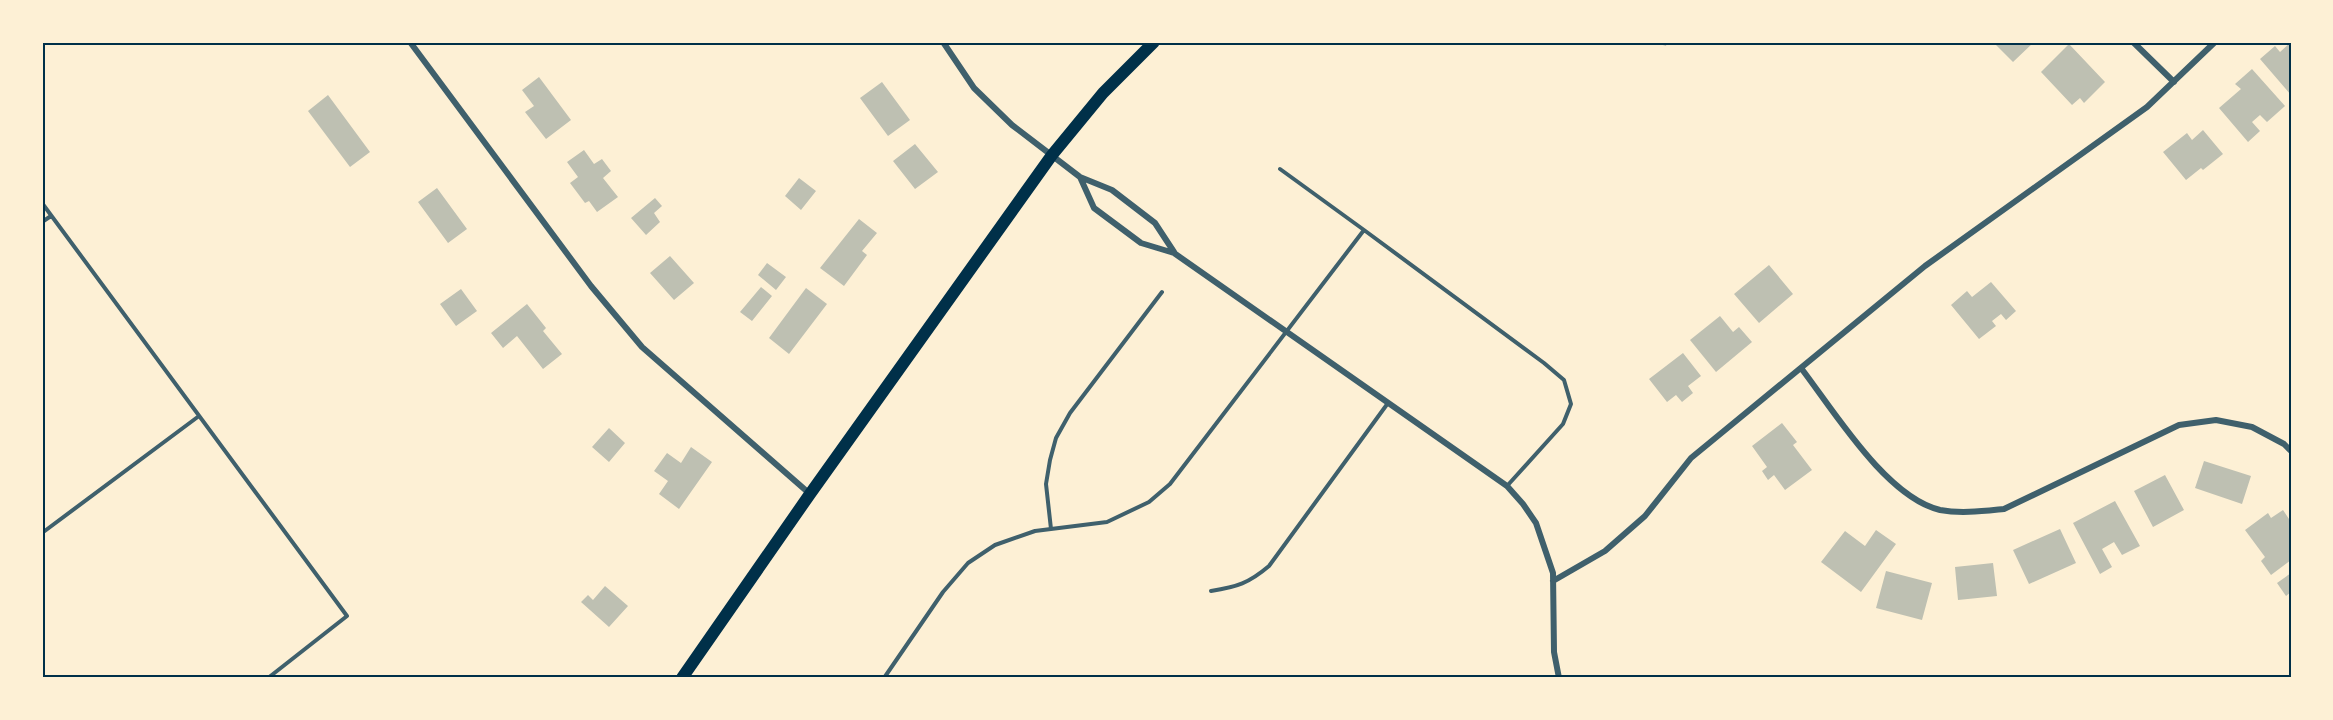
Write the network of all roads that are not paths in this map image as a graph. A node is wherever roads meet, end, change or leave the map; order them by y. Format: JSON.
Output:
{"nodes":[{"id":1,"x":410,"y":42,"type":"edge"},
{"id":2,"x":943,"y":42,"type":"edge"},
{"id":3,"x":1154,"y":42,"type":"edge"},
{"id":4,"x":2133,"y":42,"type":"edge"},
{"id":5,"x":2215,"y":42,"type":"edge"},
{"id":6,"x":2174,"y":82,"type":"junction"},
{"id":7,"x":1052,"y":155,"type":"junction"},
{"id":8,"x":1280,"y":169,"type":"dead end"},
{"id":9,"x":1080,"y":177,"type":"junction"},
{"id":10,"x":42,"y":203,"type":"edge"},
{"id":11,"x":51,"y":216,"type":"junction"},
{"id":12,"x":42,"y":222,"type":"edge"},
{"id":13,"x":1364,"y":230,"type":"junction"},
{"id":14,"x":1174,"y":253,"type":"junction"},
{"id":15,"x":1162,"y":292,"type":"dead end"},
{"id":16,"x":1286,"y":330,"type":"junction"},
{"id":17,"x":1801,"y":368,"type":"junction"},
{"id":18,"x":1388,"y":402,"type":"junction"},
{"id":19,"x":199,"y":416,"type":"junction"},
{"id":20,"x":2291,"y":451,"type":"edge"},
{"id":21,"x":1507,"y":486,"type":"junction"},
{"id":22,"x":810,"y":494,"type":"junction"},
{"id":23,"x":1052,"y":529,"type":"junction"},
{"id":24,"x":42,"y":533,"type":"edge"},
{"id":25,"x":1553,"y":581,"type":"junction"},
{"id":26,"x":1211,"y":591,"type":"dead end"},
{"id":27,"x":268,"y":678,"type":"edge"},
{"id":28,"x":682,"y":678,"type":"edge"},
{"id":29,"x":885,"y":678,"type":"edge"},
{"id":30,"x":1559,"y":678,"type":"edge"}],
"edges":[{"from":1,"to":22,"type":"street"},
{"from":2,"to":7,"type":"street"},
{"from":3,"to":7,"type":"main road"},
{"from":4,"to":6,"type":"street"},
{"from":5,"to":6,"type":"street"},
{"from":6,"to":17,"type":"street"},
{"from":7,"to":9,"type":"street"},
{"from":7,"to":22,"type":"main road"},
{"from":8,"to":13,"type":"lane"},
{"from":9,"to":14,"type":"street"},
{"from":9,"to":14,"type":"street"},
{"from":10,"to":11,"type":"lane"},
{"from":11,"to":12,"type":"lane"},
{"from":11,"to":19,"type":"lane"},
{"from":13,"to":16,"type":"lane"},
{"from":13,"to":21,"type":"lane"},
{"from":14,"to":16,"type":"street"},
{"from":15,"to":23,"type":"lane"},
{"from":16,"to":18,"type":"street"},
{"from":16,"to":23,"type":"lane"},
{"from":17,"to":20,"type":"street"},
{"from":17,"to":25,"type":"street"},
{"from":18,"to":21,"type":"street"},
{"from":18,"to":26,"type":"lane"},
{"from":19,"to":24,"type":"lane"},
{"from":19,"to":27,"type":"lane"},
{"from":21,"to":25,"type":"street"},
{"from":22,"to":28,"type":"main road"},
{"from":23,"to":29,"type":"lane"},
{"from":25,"to":30,"type":"street"}]}
